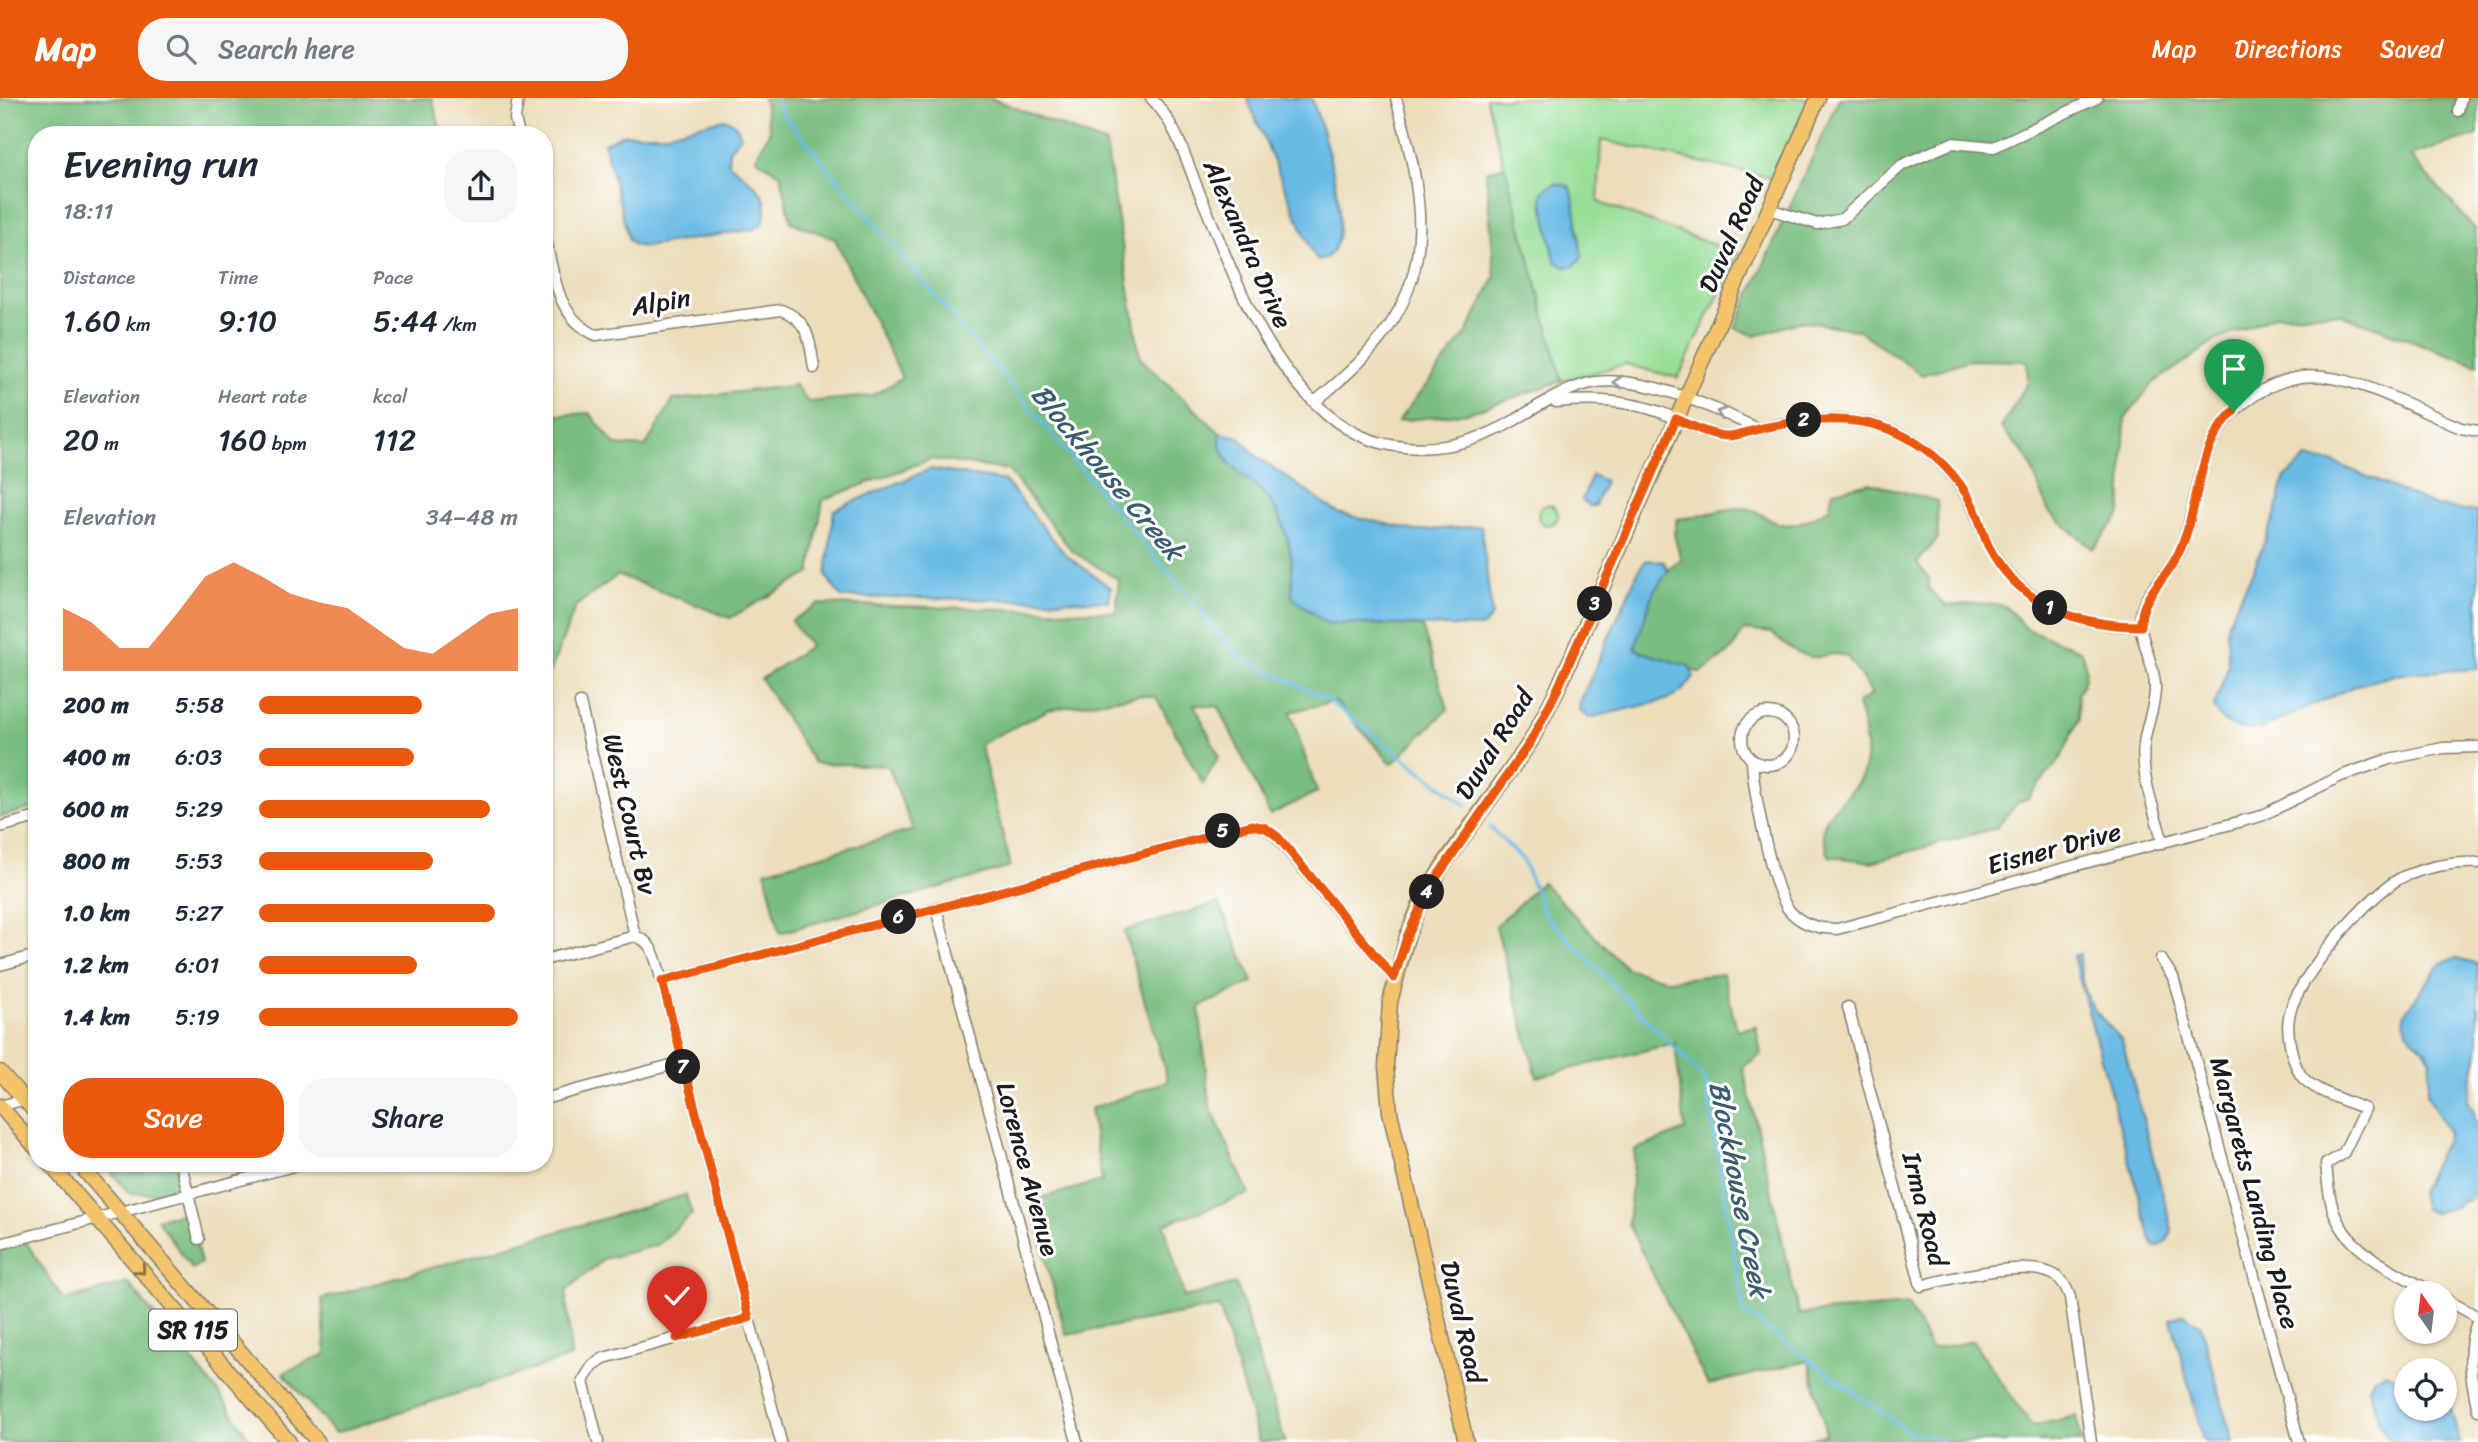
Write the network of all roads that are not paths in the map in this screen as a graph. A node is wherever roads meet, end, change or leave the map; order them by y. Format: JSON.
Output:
{"nodes":[{"id":1,"x":518,"y":98,"type":"edge"},
{"id":2,"x":1151,"y":98,"type":"edge"},
{"id":3,"x":1396,"y":98,"type":"edge"},
{"id":4,"x":1818,"y":98,"type":"edge"},
{"id":5,"x":2097,"y":98,"type":"edge"},
{"id":6,"x":2462,"y":98,"type":"edge"},
{"id":7,"x":2458,"y":111,"type":"dead end"},
{"id":8,"x":517,"y":126,"type":"edge"},
{"id":9,"x":1769,"y":209,"type":"junction"},
{"id":10,"x":553,"y":265,"type":"edge"},
{"id":11,"x":814,"y":368,"type":"dead end"},
{"id":12,"x":1684,"y":399,"type":"junction"},
{"id":13,"x":1315,"y":402,"type":"junction"},
{"id":14,"x":1549,"y":402,"type":"junction"},
{"id":15,"x":1676,"y":419,"type":"junction"},
{"id":16,"x":1757,"y":429,"type":"junction"},
{"id":17,"x":2478,"y":431,"type":"edge"},
{"id":18,"x":2141,"y":626,"type":"junction"},
{"id":19,"x":580,"y":702,"type":"dead end"},
{"id":20,"x":2478,"y":747,"type":"edge"},
{"id":21,"x":1752,"y":760,"type":"junction"},
{"id":22,"x":28,"y":819,"type":"edge"},
{"id":23,"x":0,"y":827,"type":"edge"},
{"id":24,"x":2163,"y":843,"type":"junction"},
{"id":25,"x":2478,"y":863,"type":"edge"},
{"id":26,"x":936,"y":908,"type":"junction"},
{"id":27,"x":635,"y":936,"type":"junction"},
{"id":28,"x":28,"y":957,"type":"edge"},
{"id":29,"x":553,"y":958,"type":"edge"},
{"id":30,"x":2161,"y":959,"type":"dead end"},
{"id":31,"x":0,"y":965,"type":"edge"},
{"id":32,"x":1394,"y":978,"type":"junction"},
{"id":33,"x":662,"y":981,"type":"junction"},
{"id":34,"x":1848,"y":1007,"type":"dead end"},
{"id":35,"x":682,"y":1062,"type":"junction"},
{"id":36,"x":0,"y":1072,"type":"edge"},
{"id":37,"x":28,"y":1096,"type":"edge"},
{"id":38,"x":553,"y":1097,"type":"edge"},
{"id":39,"x":28,"y":1099,"type":"edge"},
{"id":40,"x":0,"y":1106,"type":"edge"},
{"id":41,"x":28,"y":1139,"type":"edge"},
{"id":42,"x":57,"y":1172,"type":"edge"},
{"id":43,"x":86,"y":1172,"type":"edge"},
{"id":44,"x":183,"y":1172,"type":"edge"},
{"id":45,"x":271,"y":1172,"type":"edge"},
{"id":46,"x":188,"y":1194,"type":"junction"},
{"id":47,"x":120,"y":1212,"type":"junction"},
{"id":48,"x":96,"y":1218,"type":"junction"},
{"id":49,"x":199,"y":1239,"type":"dead end"},
{"id":50,"x":0,"y":1244,"type":"edge"},
{"id":51,"x":2415,"y":1281,"type":"edge"},
{"id":52,"x":2457,"y":1306,"type":"edge"},
{"id":53,"x":749,"y":1318,"type":"junction"},
{"id":54,"x":2478,"y":1319,"type":"edge"},
{"id":55,"x":261,"y":1376,"type":"junction"},
{"id":56,"x":245,"y":1391,"type":"junction"},
{"id":57,"x":2478,"y":1410,"type":"edge"},
{"id":58,"x":289,"y":1442,"type":"edge"},
{"id":59,"x":318,"y":1442,"type":"edge"},
{"id":60,"x":598,"y":1442,"type":"edge"},
{"id":61,"x":781,"y":1442,"type":"edge"},
{"id":62,"x":1077,"y":1442,"type":"edge"},
{"id":63,"x":1466,"y":1442,"type":"edge"},
{"id":64,"x":2091,"y":1442,"type":"edge"},
{"id":65,"x":2299,"y":1442,"type":"edge"}],
"edges":[{"from":1,"to":8,"type":"street"},
{"from":2,"to":13,"type":"street","name":"Alexandra Drive"},
{"from":3,"to":13,"type":"street"},
{"from":4,"to":9,"type":"main road","name":"Duval Road"},
{"from":5,"to":9,"type":"street"},
{"from":6,"to":7,"type":"street"},
{"from":9,"to":12,"type":"main road","name":"Duval Road"},
{"from":10,"to":11,"type":"street","name":"Alpin"},
{"from":12,"to":14,"type":"street","name":"Alexandra Drive","one_way":true},
{"from":12,"to":15,"type":"main road","name":"Duval Road"},
{"from":16,"to":12,"type":"street","name":"Alexandra Drive","one_way":true},
{"from":13,"to":14,"type":"street","name":"Alexandra Drive"},
{"from":14,"to":15,"type":"street","name":"Alexandra Drive"},
{"from":15,"to":16,"type":"street","name":"Alexandra Drive"},
{"from":15,"to":32,"type":"main road","name":"Duval Road"},
{"from":16,"to":18,"type":"street","name":"Alexandra Drive"},
{"from":17,"to":18,"type":"street"},
{"from":18,"to":24,"type":"street"},
{"from":19,"to":27,"type":"street","name":"West Court Bv"},
{"from":20,"to":24,"type":"street","name":"Eisner Drive"},
{"from":21,"to":21,"type":"street","name":"Eisner Drive"},
{"from":21,"to":24,"type":"street","name":"Eisner Drive"},
{"from":22,"to":23,"type":"street"},
{"from":25,"to":51,"type":"street"},
{"from":26,"to":32,"type":"street"},
{"from":26,"to":33,"type":"street"},
{"from":26,"to":62,"type":"street","name":"Lorence Avenue"},
{"from":27,"to":29,"type":"street"},
{"from":27,"to":33,"type":"street"},
{"from":28,"to":31,"type":"street"},
{"from":30,"to":65,"type":"street","name":"Margarets Landing Place"},
{"from":32,"to":63,"type":"main road","name":"Duval Road"},
{"from":33,"to":35,"type":"street"},
{"from":34,"to":64,"type":"street","name":"Irma Road"},
{"from":35,"to":38,"type":"street"},
{"from":35,"to":53,"type":"street"},
{"from":36,"to":37,"type":"main road"},
{"from":39,"to":40,"type":"street"},
{"from":40,"to":41,"type":"main road"},
{"from":42,"to":48,"type":"main road","number":"SR 115"},
{"from":43,"to":47,"type":"main road","number":"SR 115"},
{"from":44,"to":46,"type":"street"},
{"from":45,"to":46,"type":"street"},
{"from":46,"to":47,"type":"street"},
{"from":46,"to":49,"type":"street"},
{"from":47,"to":48,"type":"street"},
{"from":47,"to":55,"type":"main road","number":"SR 115"},
{"from":48,"to":50,"type":"street"},
{"from":48,"to":56,"type":"main road","number":"SR 115","one_way":true},
{"from":52,"to":54,"type":"street"},
{"from":53,"to":60,"type":"street"},
{"from":53,"to":61,"type":"street"},
{"from":54,"to":57,"type":"street"},
{"from":55,"to":56,"type":"main road"},
{"from":55,"to":59,"type":"main road","number":"SR 115"},
{"from":56,"to":58,"type":"main road","number":"SR 115"}]}
